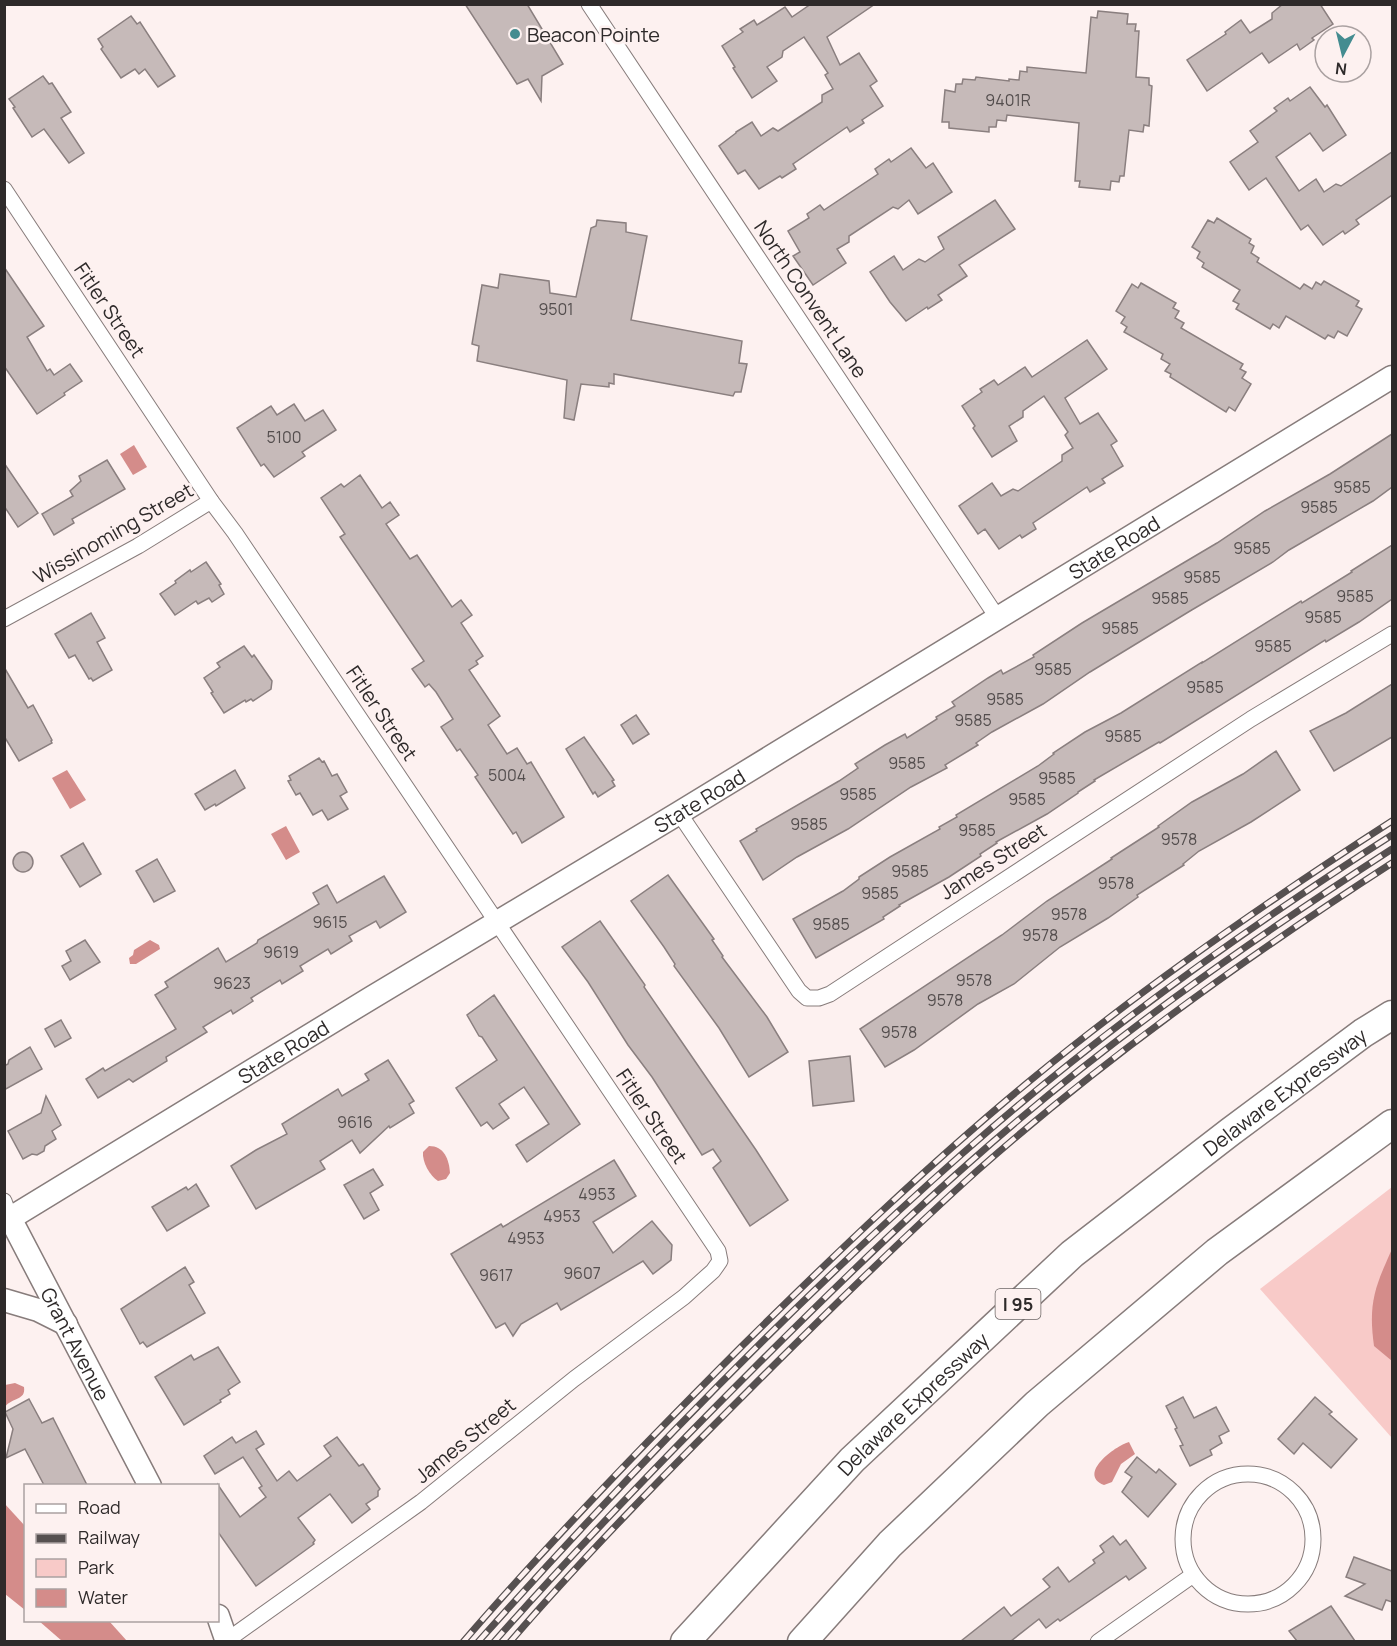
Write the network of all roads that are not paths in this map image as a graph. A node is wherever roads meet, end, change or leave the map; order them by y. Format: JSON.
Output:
{"nodes":[{"id":1,"x":589,"y":4,"type":"edge"},
{"id":2,"x":4,"y":189,"type":"edge"},
{"id":3,"x":1392,"y":377,"type":"edge"},
{"id":4,"x":211,"y":501,"type":"junction"},
{"id":5,"x":997,"y":617,"type":"junction"},
{"id":6,"x":4,"y":619,"type":"edge"},
{"id":7,"x":1392,"y":634,"type":"edge"},
{"id":8,"x":679,"y":813,"type":"junction"},
{"id":9,"x":498,"y":921,"type":"junction"},
{"id":10,"x":1392,"y":1015,"type":"edge"},
{"id":11,"x":1392,"y":1124,"type":"edge"},
{"id":12,"x":6,"y":1214,"type":"edge"},
{"id":13,"x":720,"y":1261,"type":"joint"},
{"id":14,"x":4,"y":1300,"type":"edge"},
{"id":15,"x":66,"y":1324,"type":"junction"},
{"id":16,"x":149,"y":1484,"type":"edge"},
{"id":17,"x":1193,"y":1575,"type":"junction"},
{"id":18,"x":219,"y":1619,"type":"edge"},
{"id":19,"x":227,"y":1641,"type":"edge"},
{"id":20,"x":685,"y":1641,"type":"edge"},
{"id":21,"x":802,"y":1641,"type":"edge"},
{"id":22,"x":1098,"y":1641,"type":"edge"}],
"edges":[{"from":1,"to":5,"type":"street","name":"North Convent Lane"},
{"from":2,"to":4,"type":"street","name":"Fitler Street"},
{"from":3,"to":5,"type":"main road","name":"State Road"},
{"from":4,"to":6,"type":"street","name":"Wissinoming Street"},
{"from":4,"to":9,"type":"street","name":"Fitler Street"},
{"from":5,"to":8,"type":"main road","name":"State Road"},
{"from":7,"to":8,"type":"street","name":"James Street"},
{"from":8,"to":9,"type":"main road","name":"State Road"},
{"from":9,"to":12,"type":"main road","name":"State Road"},
{"from":9,"to":13,"type":"street","name":"Fitler Street"},
{"from":10,"to":20,"type":"highway","name":"Delaware Expressway","number":"I 95"},
{"from":11,"to":21,"type":"highway"},
{"from":12,"to":15,"type":"main road","name":"Grant Avenue"},
{"from":13,"to":19,"type":"street","name":"James Street"},
{"from":14,"to":15,"type":"main road"},
{"from":15,"to":16,"type":"main road","name":"Grant Avenue"},
{"from":17,"to":17,"type":"street"},
{"from":17,"to":22,"type":"street"},
{"from":18,"to":19,"type":"main road"}]}
